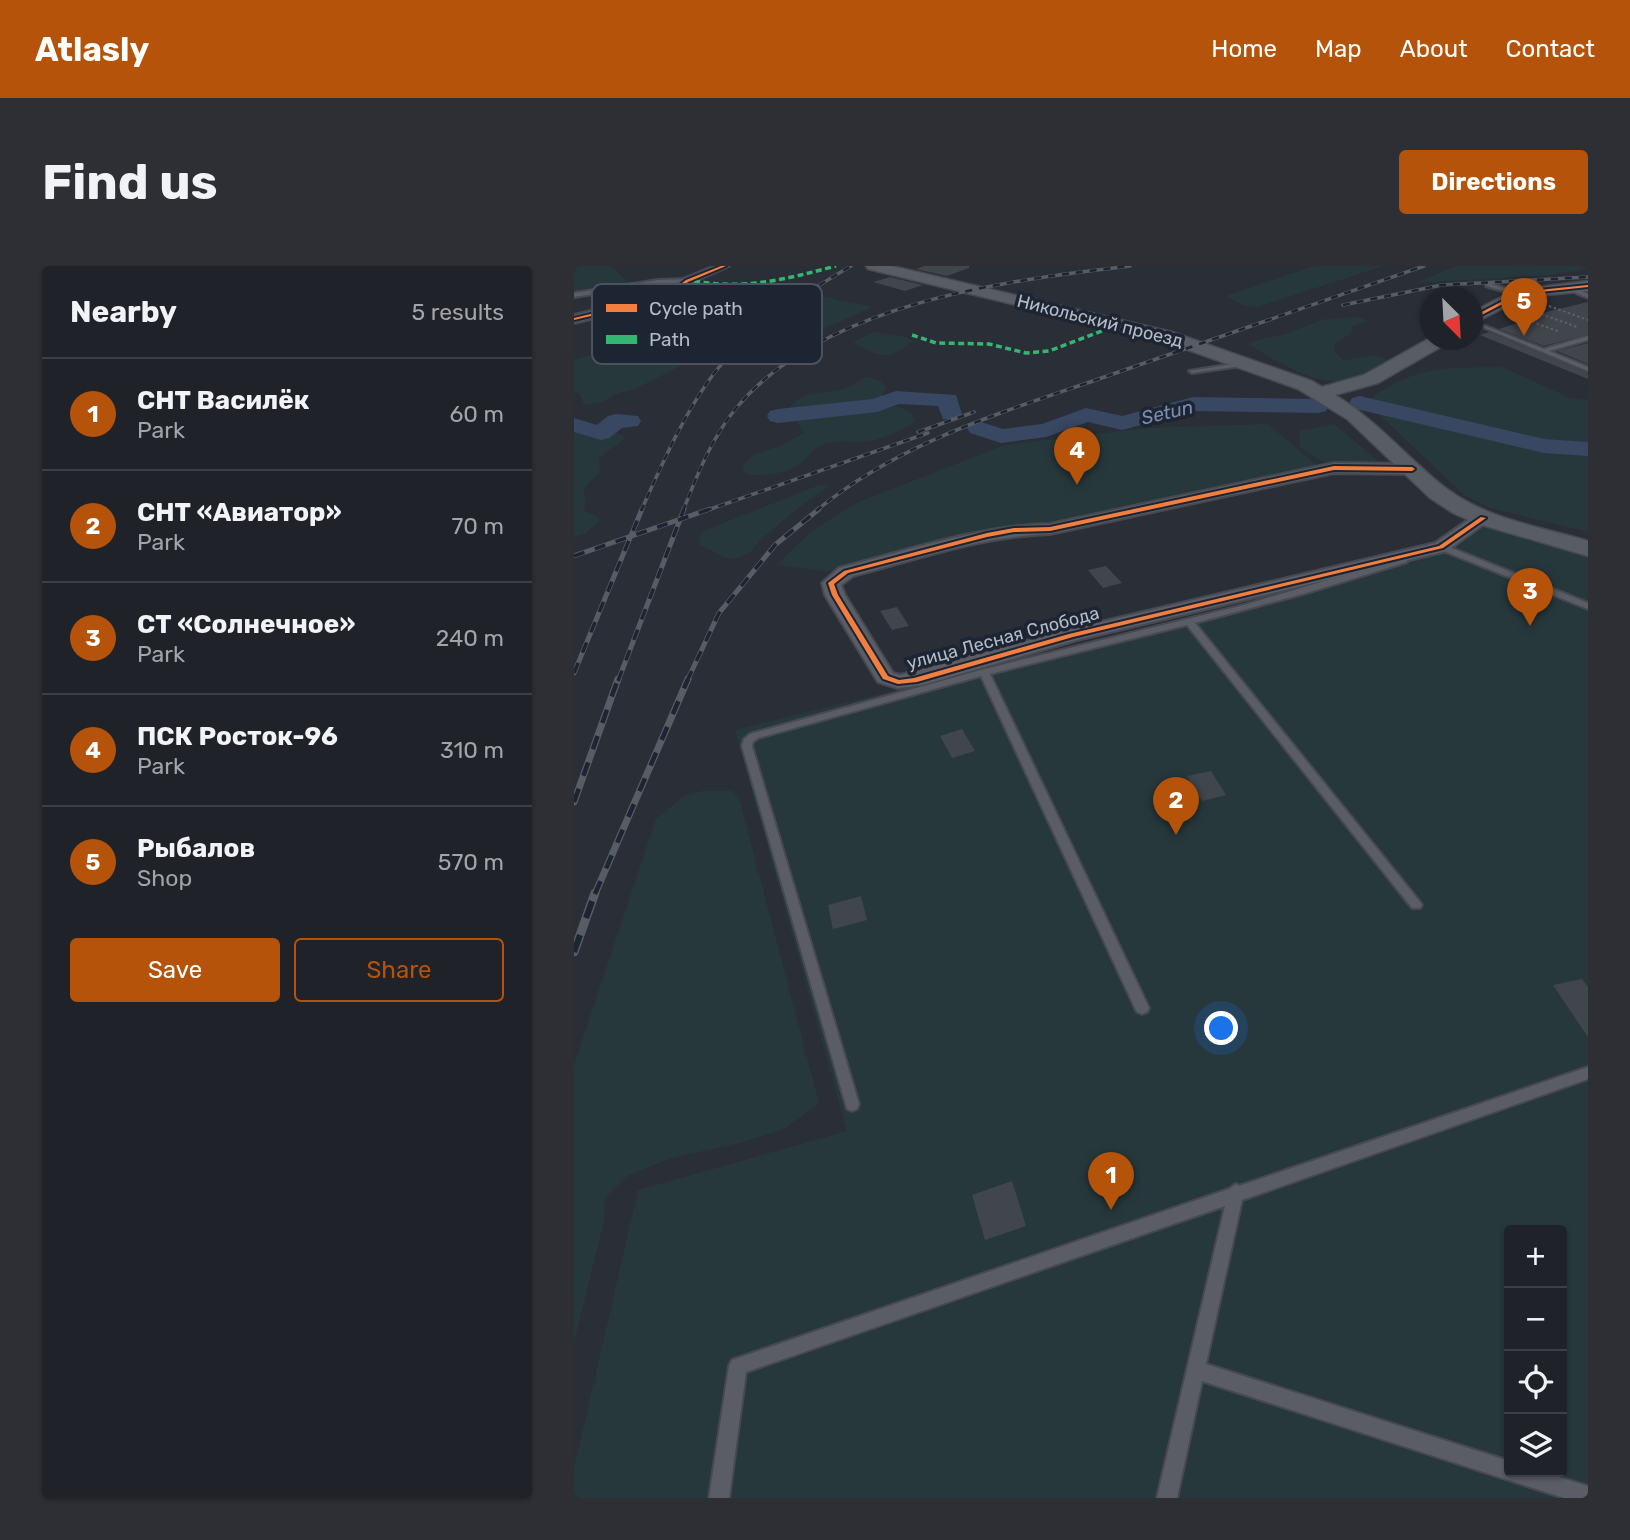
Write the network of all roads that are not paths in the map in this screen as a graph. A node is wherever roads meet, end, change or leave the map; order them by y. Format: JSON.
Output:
{"nodes":[{"id":1,"x":724,"y":266,"type":"edge"},
{"id":2,"x":873,"y":266,"type":"edge"},
{"id":3,"x":687,"y":282,"type":"junction"},
{"id":4,"x":645,"y":284,"type":"edge"},
{"id":5,"x":684,"y":284,"type":"edge"},
{"id":6,"x":1488,"y":285,"type":"dead end"},
{"id":7,"x":1577,"y":288,"type":"edge"},
{"id":8,"x":592,"y":292,"type":"edge"},
{"id":9,"x":574,"y":295,"type":"edge"},
{"id":10,"x":1588,"y":295,"type":"edge"},
{"id":11,"x":1523,"y":301,"type":"junction"},
{"id":12,"x":592,"y":315,"type":"edge"},
{"id":13,"x":574,"y":319,"type":"edge"},
{"id":14,"x":1483,"y":321,"type":"edge"},
{"id":15,"x":1483,"y":324,"type":"edge"},
{"id":16,"x":1584,"y":339,"type":"edge"},
{"id":17,"x":1422,"y":350,"type":"edge"},
{"id":18,"x":1542,"y":351,"type":"junction"},
{"id":19,"x":1246,"y":364,"type":"junction"},
{"id":20,"x":1588,"y":369,"type":"edge"},
{"id":21,"x":1192,"y":371,"type":"dead end"},
{"id":22,"x":1322,"y":393,"type":"junction"},
{"id":23,"x":1412,"y":469,"type":"junction"},
{"id":24,"x":1483,"y":519,"type":"junction"},
{"id":25,"x":1441,"y":547,"type":"junction"},
{"id":26,"x":1588,"y":549,"type":"edge"},
{"id":27,"x":1588,"y":606,"type":"edge"},
{"id":28,"x":1190,"y":622,"type":"junction"},
{"id":29,"x":984,"y":672,"type":"junction"},
{"id":30,"x":1416,"y":905,"type":"dead end"},
{"id":31,"x":1142,"y":1008,"type":"dead end"},
{"id":32,"x":1588,"y":1073,"type":"edge"},
{"id":33,"x":852,"y":1104,"type":"dead end"},
{"id":34,"x":1236,"y":1192,"type":"junction"},
{"id":35,"x":1196,"y":1370,"type":"junction"},
{"id":36,"x":1504,"y":1469,"type":"edge"},
{"id":37,"x":1529,"y":1477,"type":"edge"},
{"id":38,"x":1588,"y":1496,"type":"edge"},
{"id":39,"x":719,"y":1498,"type":"edge"},
{"id":40,"x":1167,"y":1498,"type":"edge"}],
"edges":[{"from":1,"to":3,"type":"street"},
{"from":2,"to":19,"type":"main road","name":"Никольский проезд"},
{"from":3,"to":4,"type":"lane"},
{"from":3,"to":5,"type":"street"},
{"from":6,"to":11,"type":"lane"},
{"from":7,"to":10,"type":"lane"},
{"from":7,"to":11,"type":"main road"},
{"from":8,"to":9,"type":"lane"},
{"from":11,"to":14,"type":"main road"},
{"from":12,"to":13,"type":"street"},
{"from":15,"to":18,"type":"lane"},
{"from":16,"to":18,"type":"lane"},
{"from":17,"to":22,"type":"main road"},
{"from":18,"to":20,"type":"lane"},
{"from":19,"to":21,"type":"lane"},
{"from":19,"to":22,"type":"main road","name":"Никольский проезд"},
{"from":22,"to":23,"type":"main road","name":"Никольский проезд"},
{"from":23,"to":24,"type":"main road","name":"Никольский проезд"},
{"from":23,"to":25,"type":"street","name":"улица Лесная Слобода"},
{"from":24,"to":25,"type":"street","name":"улица Лесная Слобода"},
{"from":24,"to":26,"type":"main road","name":"Никольский проезд"},
{"from":25,"to":27,"type":"lane"},
{"from":25,"to":28,"type":"lane"},
{"from":28,"to":29,"type":"lane"},
{"from":28,"to":30,"type":"lane"},
{"from":29,"to":31,"type":"lane"},
{"from":29,"to":33,"type":"lane"},
{"from":32,"to":34,"type":"lane"},
{"from":34,"to":35,"type":"lane"},
{"from":34,"to":39,"type":"lane"},
{"from":35,"to":36,"type":"lane"},
{"from":35,"to":40,"type":"lane"},
{"from":37,"to":38,"type":"lane"}]}
